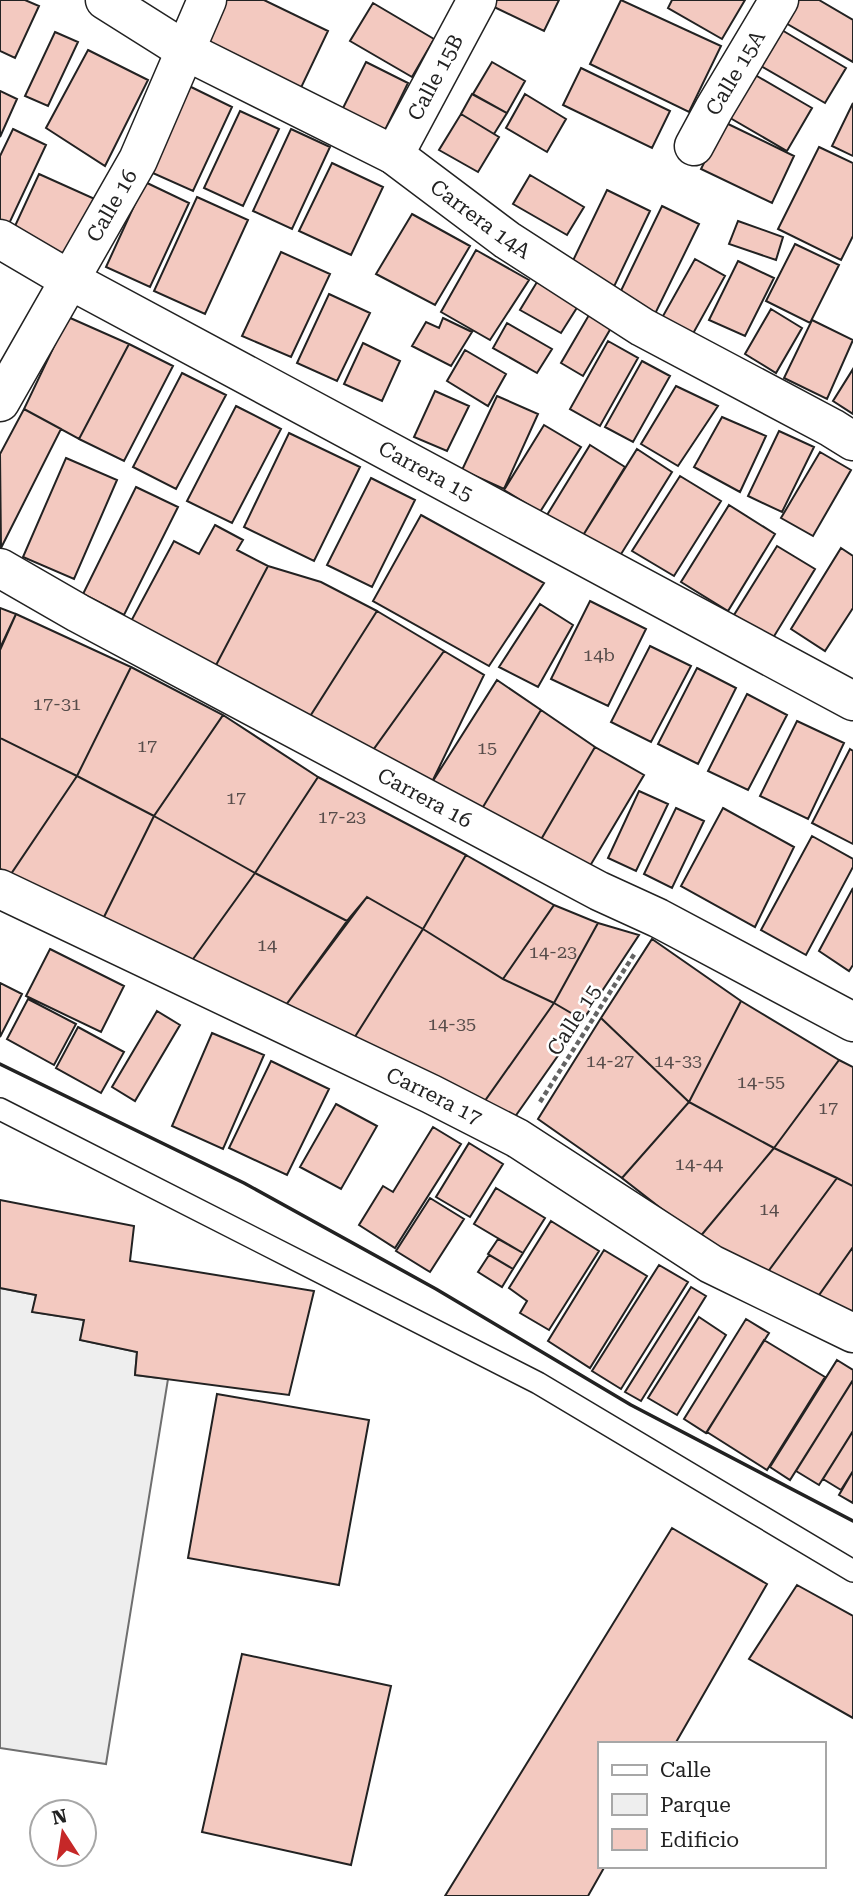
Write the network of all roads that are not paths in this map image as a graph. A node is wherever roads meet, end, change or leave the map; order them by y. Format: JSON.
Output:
{"nodes":[{"id":1,"x":105,"y":0,"type":"edge"},
{"id":2,"x":207,"y":0,"type":"edge"},
{"id":3,"x":477,"y":0,"type":"edge"},
{"id":4,"x":779,"y":0,"type":"edge"},
{"id":5,"x":186,"y":51,"type":"junction"},
{"id":6,"x":694,"y":146,"type":"dead end"},
{"id":7,"x":394,"y":155,"type":"junction"},
{"id":8,"x":0,"y":239,"type":"edge"},
{"id":9,"x":70,"y":280,"type":"junction"},
{"id":10,"x":0,"y":402,"type":"edge"},
{"id":11,"x":853,"y":441,"type":"edge"},
{"id":12,"x":0,"y":568,"type":"edge"},
{"id":13,"x":853,"y":701,"type":"edge"},
{"id":14,"x":0,"y":889,"type":"edge"},
{"id":15,"x":853,"y":1022,"type":"edge"},
{"id":16,"x":0,"y":1108,"type":"edge"},
{"id":17,"x":853,"y":1333,"type":"edge"},
{"id":18,"x":853,"y":1571,"type":"edge"}],
"edges":[{"from":1,"to":5,"type":"street","name":"Carrera 14A"},
{"from":2,"to":5,"type":"street","name":"Calle 16"},
{"from":3,"to":7,"type":"street","name":"Calle 15B"},
{"from":4,"to":6,"type":"street","name":"Calle 15A"},
{"from":5,"to":7,"type":"street","name":"Carrera 14A"},
{"from":5,"to":9,"type":"street","name":"Calle 16"},
{"from":7,"to":11,"type":"street","name":"Carrera 14A"},
{"from":8,"to":9,"type":"street","name":"Carrera 15"},
{"from":9,"to":10,"type":"street","name":"Calle 16"},
{"from":9,"to":13,"type":"street","name":"Carrera 15"},
{"from":12,"to":15,"type":"street","name":"Carrera 16"},
{"from":14,"to":17,"type":"street","name":"Carrera 17"},
{"from":16,"to":18,"type":"lane"}]}
